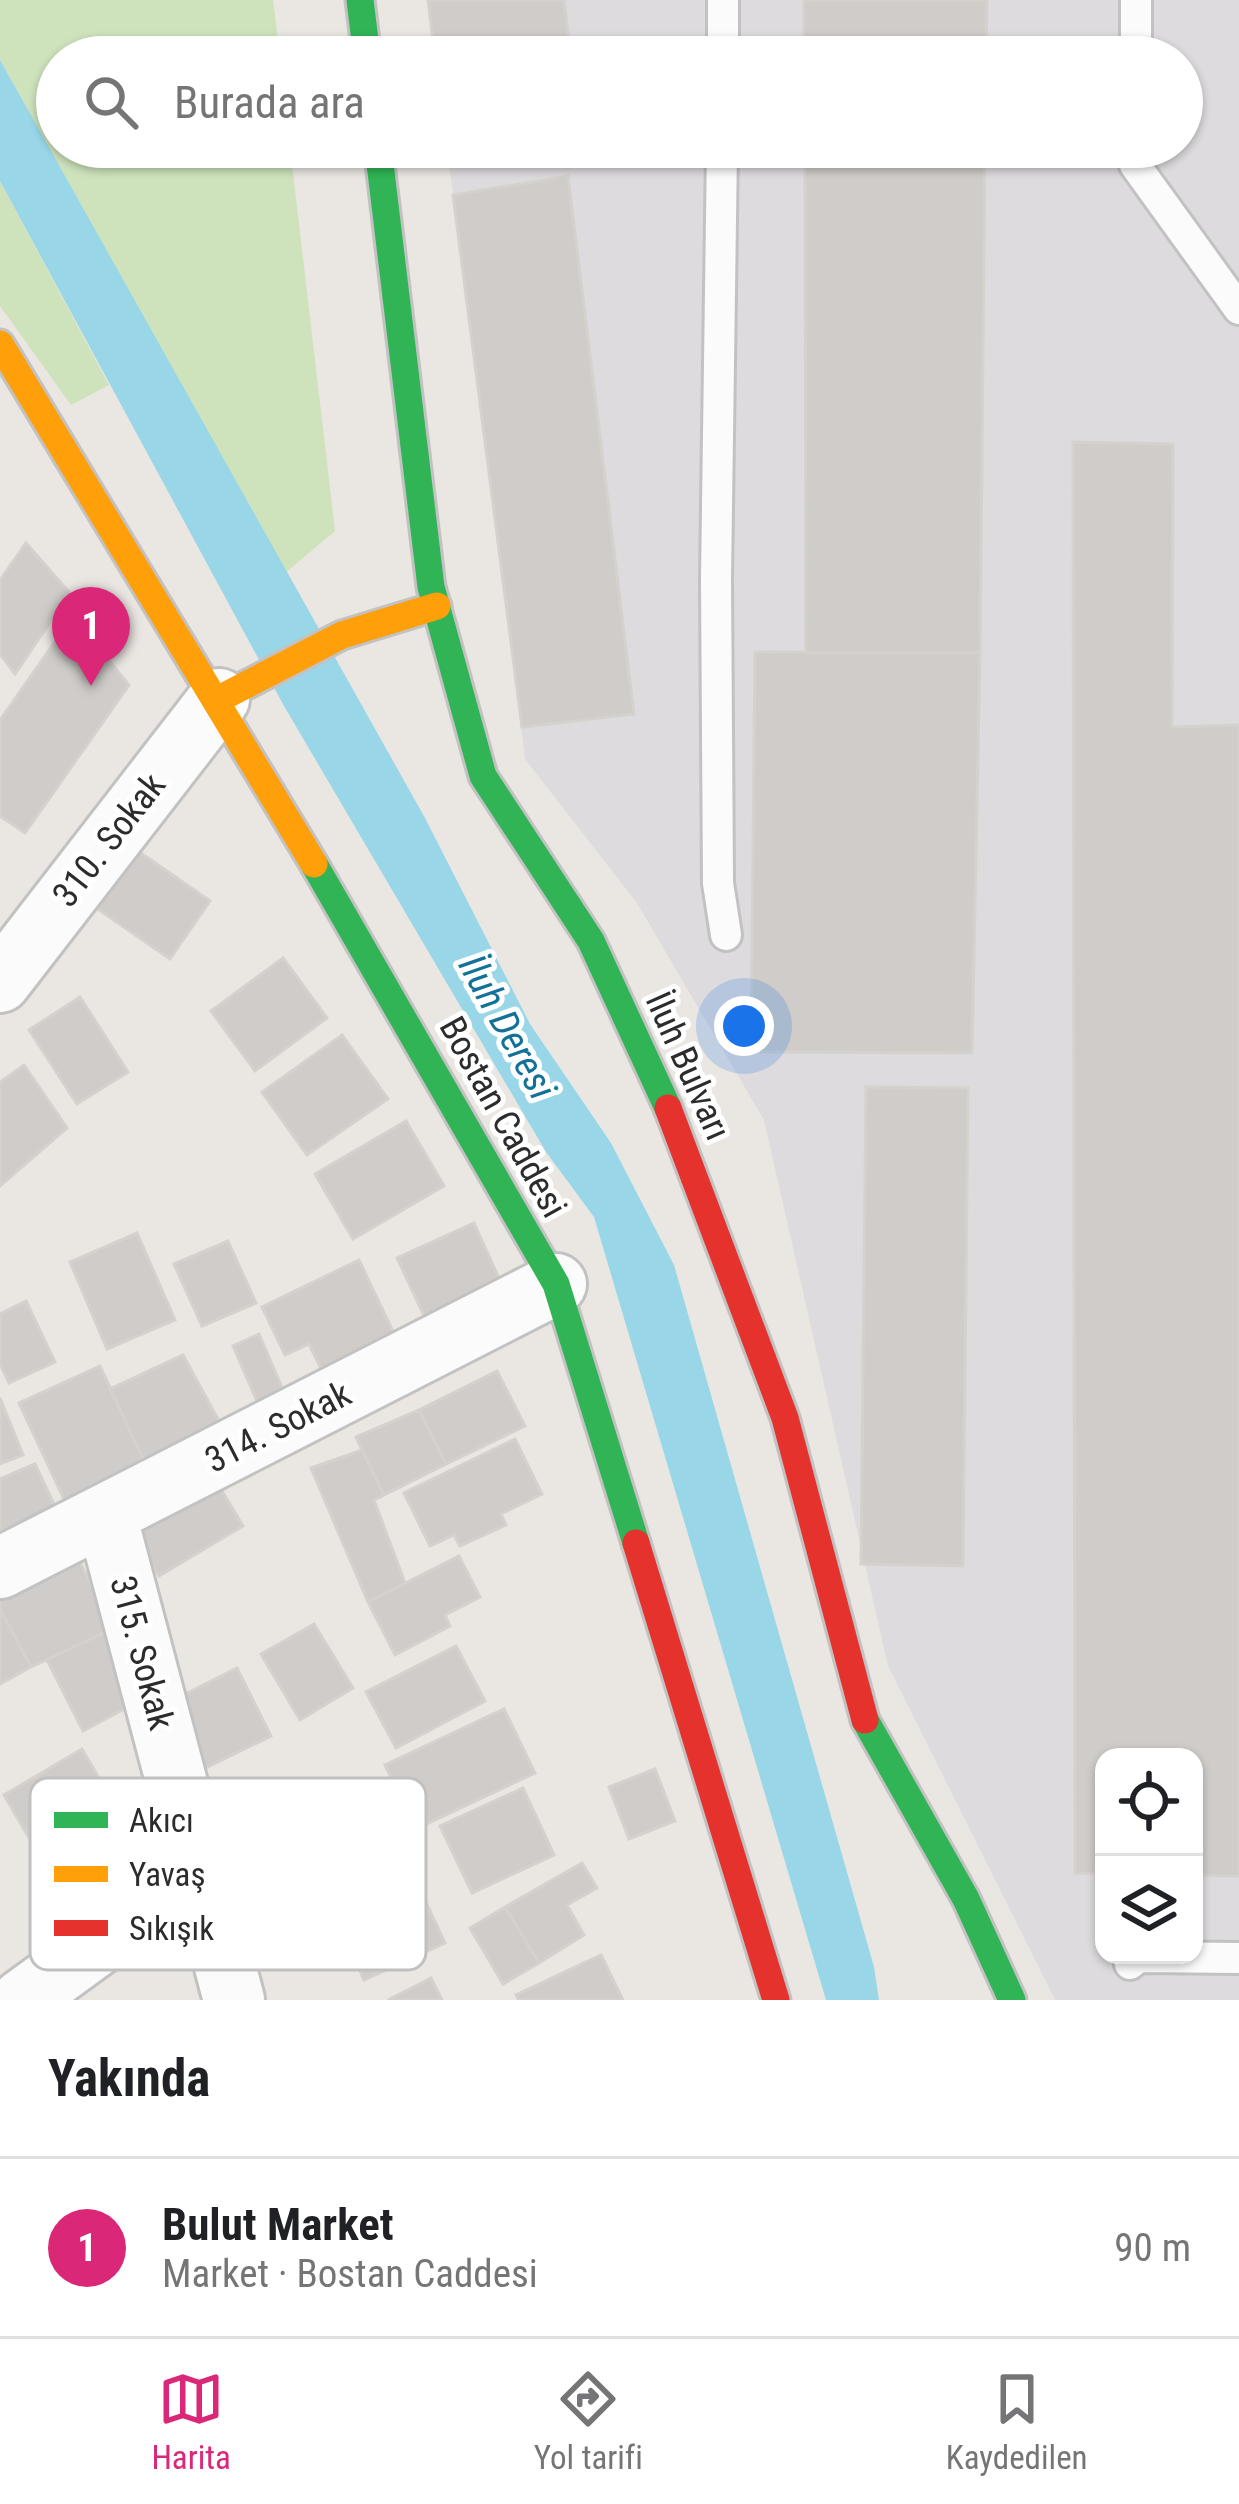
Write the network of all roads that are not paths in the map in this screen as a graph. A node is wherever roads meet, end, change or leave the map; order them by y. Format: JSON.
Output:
{"nodes":[{"id":1,"x":360,"y":0,"type":"edge"},
{"id":2,"x":723,"y":0,"type":"edge"},
{"id":3,"x":1136,"y":0,"type":"edge"},
{"id":4,"x":364,"y":36,"type":"edge"},
{"id":5,"x":723,"y":36,"type":"edge"},
{"id":6,"x":1136,"y":36,"type":"edge"},
{"id":7,"x":381,"y":168,"type":"edge"},
{"id":8,"x":722,"y":168,"type":"edge"},
{"id":9,"x":1136,"y":168,"type":"edge"},
{"id":10,"x":1239,"y":309,"type":"edge"},
{"id":11,"x":0,"y":344,"type":"edge"},
{"id":12,"x":437,"y":606,"type":"junction"},
{"id":13,"x":238,"y":688,"type":"junction"},
{"id":14,"x":727,"y":935,"type":"dead end"},
{"id":15,"x":0,"y":982,"type":"edge"},
{"id":16,"x":556,"y":1284,"type":"junction"},
{"id":17,"x":106,"y":1515,"type":"junction"},
{"id":18,"x":0,"y":1568,"type":"edge"},
{"id":19,"x":176,"y":1778,"type":"edge"},
{"id":20,"x":1203,"y":1958,"type":"edge"},
{"id":21,"x":1239,"y":1958,"type":"edge"},
{"id":22,"x":63,"y":1970,"type":"edge"},
{"id":23,"x":227,"y":1970,"type":"edge"},
{"id":24,"x":22,"y":2000,"type":"edge"},
{"id":25,"x":235,"y":2000,"type":"edge"},
{"id":26,"x":776,"y":2000,"type":"edge"},
{"id":27,"x":1012,"y":2000,"type":"edge"}],
"edges":[{"from":1,"to":4,"type":"street"},
{"from":2,"to":5,"type":"lane"},
{"from":3,"to":6,"type":"lane"},
{"from":7,"to":12,"type":"street","name":"İluh Bulvarı"},
{"from":8,"to":14,"type":"lane"},
{"from":9,"to":10,"type":"lane"},
{"from":11,"to":13,"type":"street","name":"Bostan Caddesi"},
{"from":12,"to":13,"type":"street"},
{"from":12,"to":27,"type":"street","name":"İluh Bulvarı"},
{"from":13,"to":15,"type":"street","name":"310. Sokak"},
{"from":13,"to":16,"type":"street","name":"Bostan Caddesi"},
{"from":16,"to":17,"type":"street","name":"314. Sokak"},
{"from":16,"to":26,"type":"street","name":"Bostan Caddesi"},
{"from":17,"to":18,"type":"street","name":"314. Sokak"},
{"from":17,"to":19,"type":"street","name":"315. Sokak"},
{"from":20,"to":21,"type":"lane"},
{"from":22,"to":24,"type":"street"},
{"from":23,"to":25,"type":"street","name":"315. Sokak"}]}
